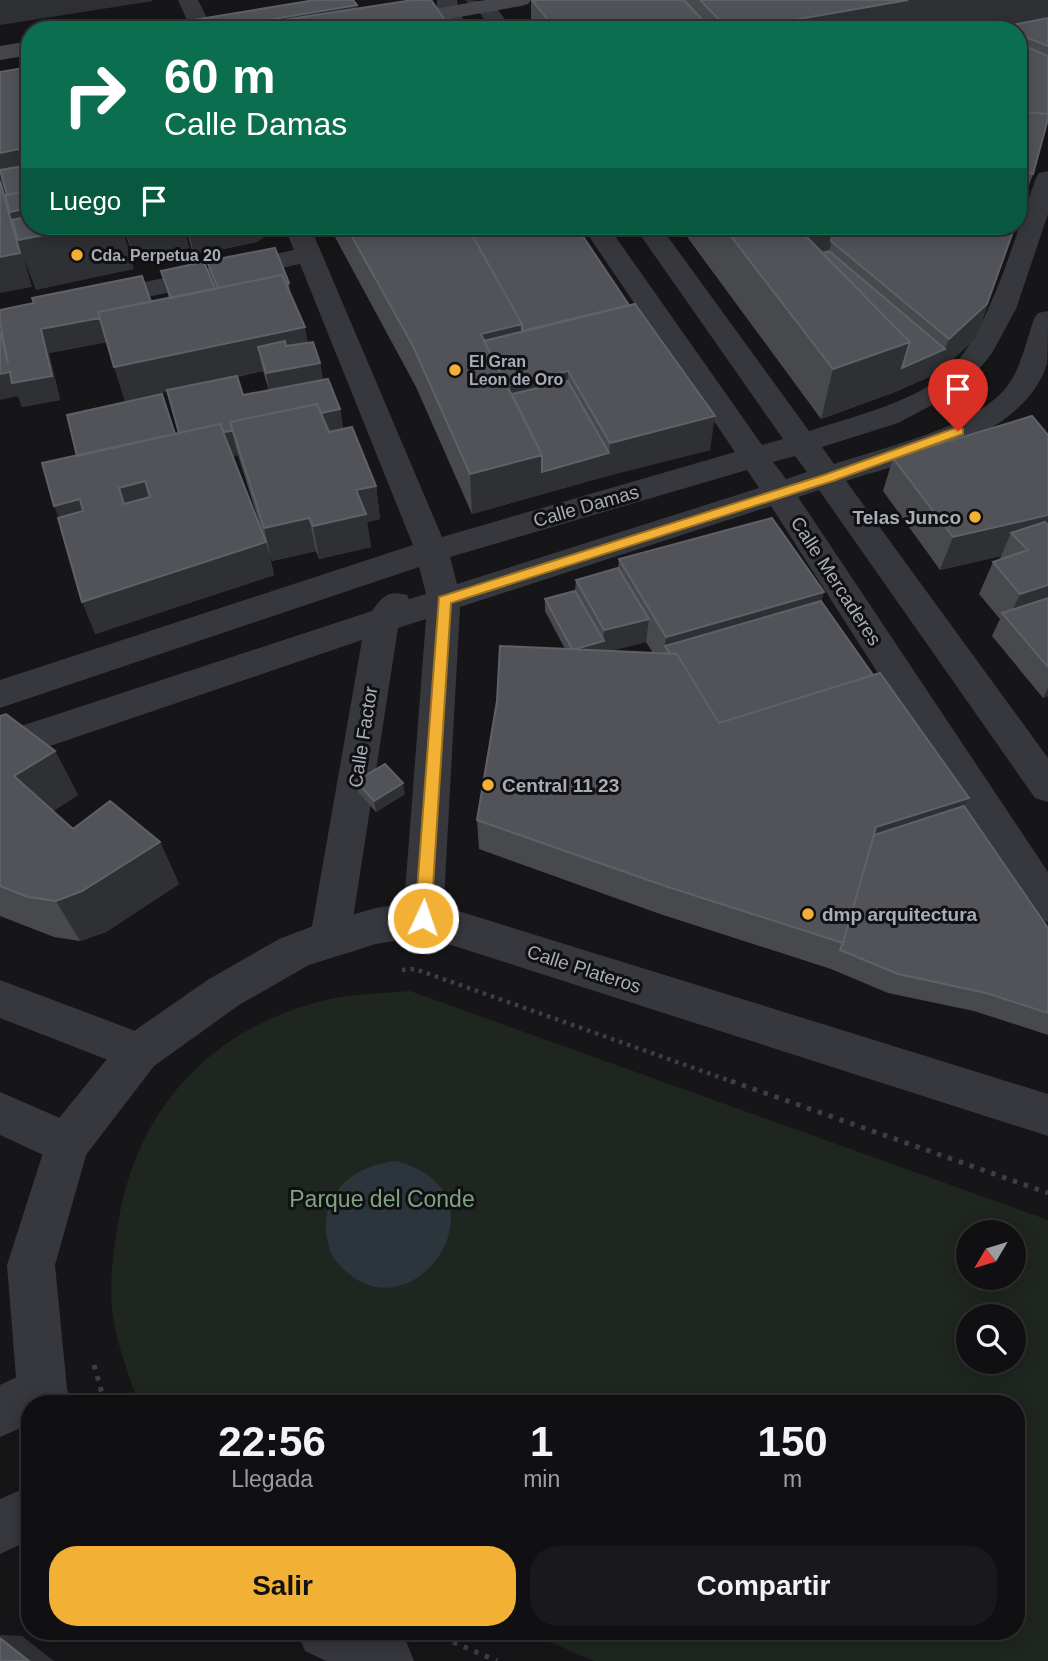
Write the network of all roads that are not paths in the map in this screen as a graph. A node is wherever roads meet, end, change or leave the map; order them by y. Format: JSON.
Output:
{"nodes":[{"id":1,"x":188,"y":0,"type":"edge"},
{"id":2,"x":521,"y":0,"type":"edge"},
{"id":3,"x":480,"y":3,"type":"edge"},
{"id":4,"x":452,"y":14,"type":"edge"},
{"id":5,"x":222,"y":16,"type":"edge"},
{"id":6,"x":197,"y":20,"type":"junction"},
{"id":7,"x":191,"y":21,"type":"edge"},
{"id":8,"x":408,"y":21,"type":"edge"},
{"id":9,"x":495,"y":21,"type":"edge"},
{"id":10,"x":21,"y":50,"type":"edge"},
{"id":11,"x":0,"y":53,"type":"edge"},
{"id":12,"x":1048,"y":178,"type":"edge"},
{"id":13,"x":301,"y":235,"type":"edge"},
{"id":14,"x":601,"y":235,"type":"edge"},
{"id":15,"x":653,"y":235,"type":"edge"},
{"id":16,"x":310,"y":254,"type":"junction"},
{"id":17,"x":1048,"y":319,"type":"edge"},
{"id":18,"x":0,"y":321,"type":"edge"},
{"id":19,"x":803,"y":443,"type":"junction"},
{"id":20,"x":755,"y":457,"type":"junction"},
{"id":21,"x":829,"y":478,"type":"junction"},
{"id":22,"x":779,"y":493,"type":"junction"},
{"id":23,"x":432,"y":551,"type":"junction"},
{"id":24,"x":444,"y":600,"type":"junction"},
{"id":25,"x":382,"y":623,"type":"junction"},
{"id":26,"x":0,"y":694,"type":"edge"},
{"id":27,"x":0,"y":748,"type":"edge"},
{"id":28,"x":1042,"y":768,"type":"edge"},
{"id":29,"x":1048,"y":905,"type":"edge"},
{"id":30,"x":423,"y":918,"type":"junction"},
{"id":31,"x":330,"y":938,"type":"junction"},
{"id":32,"x":0,"y":999,"type":"edge"},
{"id":33,"x":139,"y":1052,"type":"junction"},
{"id":34,"x":0,"y":1113,"type":"edge"},
{"id":35,"x":1048,"y":1115,"type":"edge"},
{"id":36,"x":67,"y":1144,"type":"junction"},
{"id":37,"x":30,"y":1395,"type":"edge"},
{"id":38,"x":21,"y":1516,"type":"edge"},
{"id":39,"x":0,"y":1527,"type":"edge"},
{"id":40,"x":343,"y":1640,"type":"edge"},
{"id":41,"x":386,"y":1661,"type":"edge"}],
"edges":[{"from":1,"to":6,"type":"street"},
{"from":2,"to":3,"type":"main road"},
{"from":3,"to":4,"type":"main road"},
{"from":3,"to":9,"type":"street"},
{"from":4,"to":8,"type":"main road"},
{"from":5,"to":6,"type":"main road"},
{"from":6,"to":7,"type":"main road"},
{"from":10,"to":11,"type":"main road"},
{"from":12,"to":19,"type":"street","name":"Calle Damas"},
{"from":13,"to":16,"type":"street"},
{"from":14,"to":20,"type":"street","name":"Calle Mercaderes"},
{"from":15,"to":19,"type":"street"},
{"from":16,"to":18,"type":"street"},
{"from":16,"to":23,"type":"street"},
{"from":17,"to":21,"type":"street"},
{"from":19,"to":20,"type":"street","name":"Calle Damas"},
{"from":19,"to":21,"type":"street"},
{"from":20,"to":22,"type":"street","name":"Calle Mercaderes"},
{"from":20,"to":23,"type":"street","name":"Calle Damas"},
{"from":21,"to":22,"type":"street"},
{"from":21,"to":28,"type":"street"},
{"from":22,"to":24,"type":"street"},
{"from":22,"to":29,"type":"street","name":"Calle Mercaderes"},
{"from":23,"to":24,"type":"street"},
{"from":23,"to":25,"type":"street","name":"Calle Factor"},
{"from":23,"to":26,"type":"street","name":"Calle Damas"},
{"from":24,"to":25,"type":"street"},
{"from":24,"to":30,"type":"street"},
{"from":25,"to":27,"type":"street"},
{"from":25,"to":31,"type":"street","name":"Calle Factor"},
{"from":30,"to":31,"type":"street","name":"Calle Plateros"},
{"from":30,"to":35,"type":"street","name":"Calle Plateros"},
{"from":31,"to":33,"type":"street","name":"Calle Plateros"},
{"from":32,"to":33,"type":"street"},
{"from":33,"to":36,"type":"street","name":"Calle Plateros"},
{"from":34,"to":36,"type":"street"},
{"from":36,"to":37,"type":"street","name":"Calle Plateros"},
{"from":38,"to":39,"type":"street"},
{"from":40,"to":41,"type":"street"}]}
